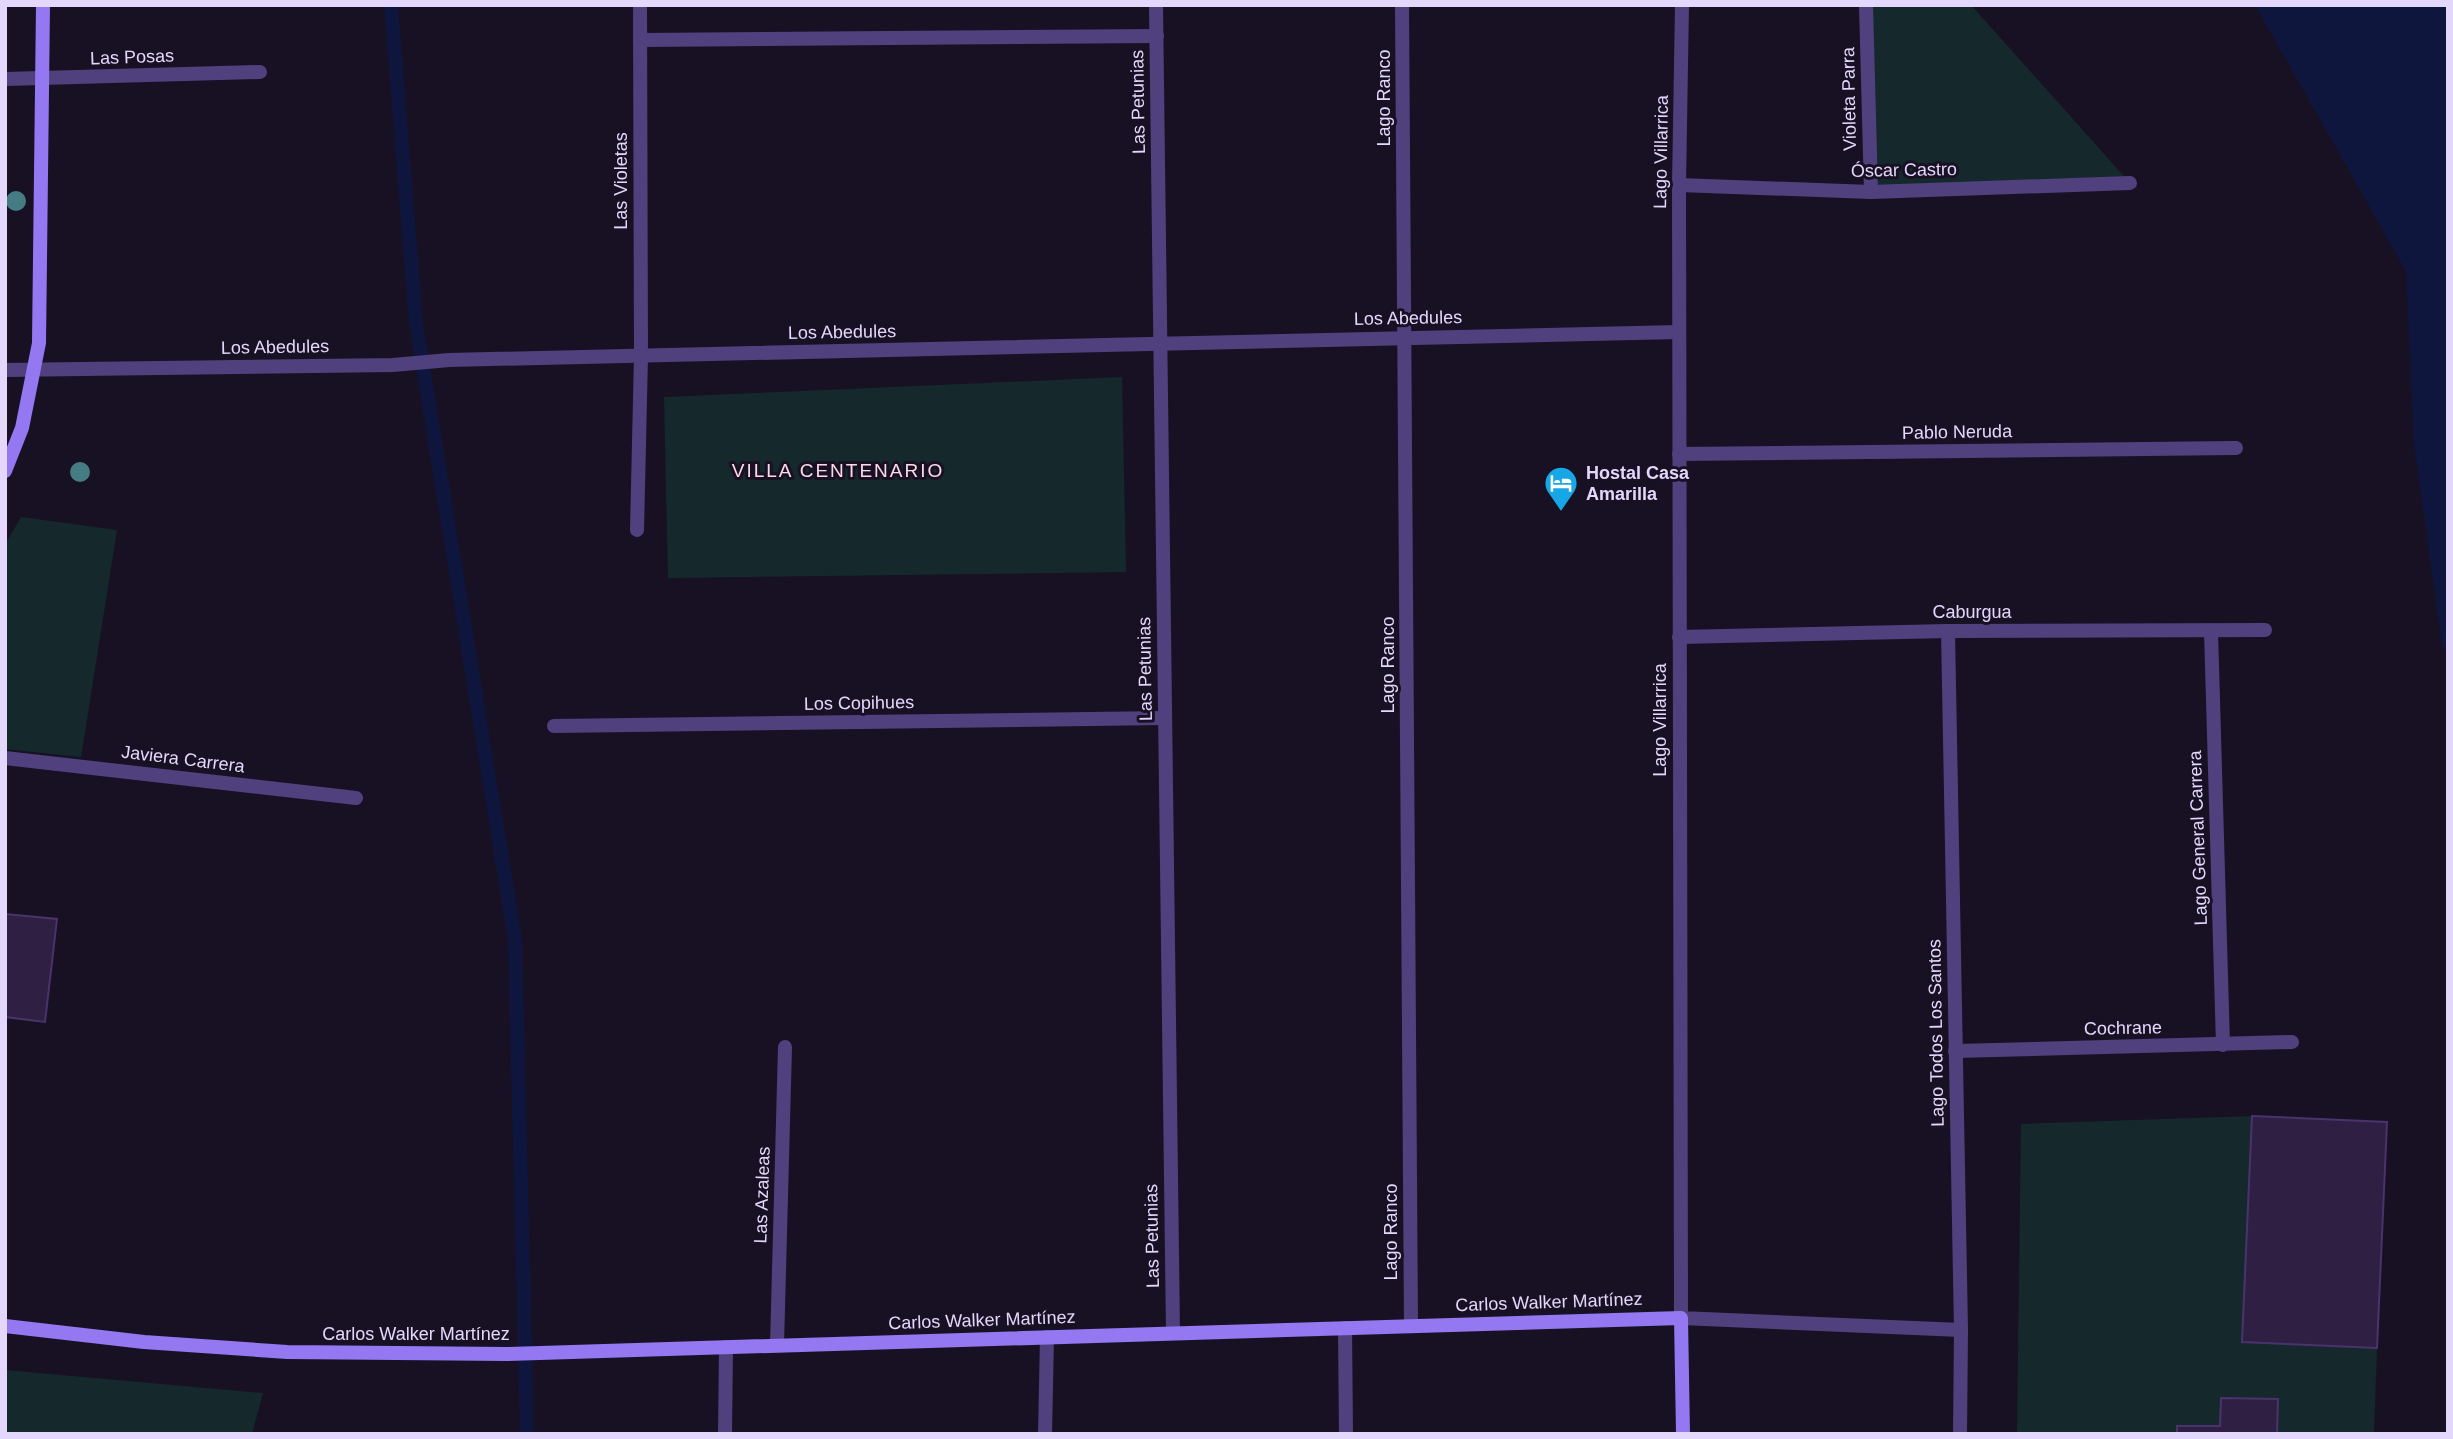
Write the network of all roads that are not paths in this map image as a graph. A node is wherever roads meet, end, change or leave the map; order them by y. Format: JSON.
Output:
{"nodes":[{"id":1,"x":43,"y":5,"type":"edge"},
{"id":2,"x":640,"y":5,"type":"edge"},
{"id":3,"x":1156,"y":5,"type":"edge"},
{"id":4,"x":1402,"y":5,"type":"edge"},
{"id":5,"x":1682,"y":5,"type":"edge"},
{"id":6,"x":1866,"y":5,"type":"edge"},
{"id":7,"x":1157,"y":36,"type":"junction"},
{"id":8,"x":640,"y":40,"type":"junction"},
{"id":9,"x":260,"y":72,"type":"dead end"},
{"id":10,"x":5,"y":79,"type":"edge"},
{"id":11,"x":43,"y":79,"type":"junction"},
{"id":12,"x":2130,"y":183,"type":"dead end"},
{"id":13,"x":1679,"y":185,"type":"junction"},
{"id":14,"x":1871,"y":192,"type":"junction"},
{"id":15,"x":1679,"y":332,"type":"junction"},
{"id":16,"x":1405,"y":338,"type":"junction"},
{"id":17,"x":1160,"y":343,"type":"junction"},
{"id":18,"x":641,"y":356,"type":"junction"},
{"id":19,"x":36,"y":369,"type":"junction"},
{"id":20,"x":5,"y":370,"type":"edge"},
{"id":21,"x":2236,"y":448,"type":"dead end"},
{"id":22,"x":1679,"y":454,"type":"junction"},
{"id":23,"x":5,"y":471,"type":"edge"},
{"id":24,"x":636,"y":530,"type":"dead end"},
{"id":25,"x":2265,"y":630,"type":"dead end"},
{"id":26,"x":1948,"y":631,"type":"junction"},
{"id":27,"x":2211,"y":631,"type":"junction"},
{"id":28,"x":1679,"y":637,"type":"junction"},
{"id":29,"x":1165,"y":718,"type":"junction"},
{"id":30,"x":554,"y":726,"type":"dead end"},
{"id":31,"x":5,"y":758,"type":"edge"},
{"id":32,"x":356,"y":798,"type":"dead end"},
{"id":33,"x":2292,"y":1042,"type":"dead end"},
{"id":34,"x":2222,"y":1045,"type":"junction"},
{"id":35,"x":785,"y":1047,"type":"dead end"},
{"id":36,"x":1955,"y":1051,"type":"junction"},
{"id":37,"x":1681,"y":1318,"type":"junction"},
{"id":38,"x":1411,"y":1325,"type":"junction"},
{"id":39,"x":5,"y":1326,"type":"edge"},
{"id":40,"x":1345,"y":1328,"type":"junction"},
{"id":41,"x":1961,"y":1330,"type":"junction"},
{"id":42,"x":1173,"y":1333,"type":"junction"},
{"id":43,"x":1046,"y":1337,"type":"junction"},
{"id":44,"x":777,"y":1345,"type":"junction"},
{"id":45,"x":726,"y":1347,"type":"junction"},
{"id":46,"x":725,"y":1434,"type":"edge"},
{"id":47,"x":1045,"y":1434,"type":"edge"},
{"id":48,"x":1346,"y":1434,"type":"edge"},
{"id":49,"x":1683,"y":1434,"type":"edge"},
{"id":50,"x":1960,"y":1434,"type":"edge"}],
"edges":[{"from":1,"to":11,"type":"street"},
{"from":2,"to":8,"type":"street","name":"Las Violetas"},
{"from":3,"to":7,"type":"street","name":"Las Petunias"},
{"from":4,"to":16,"type":"street","name":"Lago Ranco"},
{"from":5,"to":13,"type":"street","name":"Lago Villarrica"},
{"from":6,"to":14,"type":"street","name":"Violeta Parra"},
{"from":7,"to":8,"type":"street"},
{"from":7,"to":17,"type":"street","name":"Las Petunias"},
{"from":8,"to":18,"type":"street","name":"Las Violetas"},
{"from":9,"to":11,"type":"street","name":"Las Posas"},
{"from":10,"to":11,"type":"street","name":"Las Posas"},
{"from":11,"to":19,"type":"street"},
{"from":12,"to":14,"type":"street","name":"Óscar Castro"},
{"from":13,"to":14,"type":"street","name":"Óscar Castro"},
{"from":13,"to":15,"type":"street","name":"Lago Villarrica"},
{"from":15,"to":16,"type":"street","name":"Los Abedules"},
{"from":15,"to":22,"type":"street","name":"Lago Villarrica"},
{"from":16,"to":17,"type":"street","name":"Los Abedules"},
{"from":16,"to":38,"type":"street","name":"Lago Ranco"},
{"from":17,"to":18,"type":"street","name":"Los Abedules"},
{"from":17,"to":29,"type":"street","name":"Las Petunias"},
{"from":18,"to":19,"type":"street","name":"Los Abedules"},
{"from":18,"to":24,"type":"street","name":"Las Violetas"},
{"from":19,"to":20,"type":"street","name":"Los Abedules"},
{"from":19,"to":23,"type":"street"},
{"from":21,"to":22,"type":"street","name":"Pablo Neruda"},
{"from":22,"to":28,"type":"street","name":"Lago Villarrica"},
{"from":25,"to":27,"type":"street","name":"Caburgua"},
{"from":26,"to":27,"type":"street","name":"Caburgua"},
{"from":26,"to":28,"type":"street","name":"Caburgua"},
{"from":26,"to":36,"type":"street","name":"Lago Todos Los Santos"},
{"from":27,"to":34,"type":"street","name":"Lago General Carrera"},
{"from":28,"to":37,"type":"street","name":"Lago Villarrica"},
{"from":29,"to":30,"type":"street","name":"Los Copihues"},
{"from":29,"to":42,"type":"street","name":"Las Petunias"},
{"from":31,"to":32,"type":"street","name":"Javiera Carrera"},
{"from":33,"to":34,"type":"street","name":"Cochrane"},
{"from":34,"to":36,"type":"street","name":"Cochrane"},
{"from":35,"to":44,"type":"street","name":"Las Azaleas"},
{"from":36,"to":41,"type":"street","name":"Lago Todos Los Santos"},
{"from":37,"to":38,"type":"street","name":"Carlos Walker Martínez"},
{"from":37,"to":41,"type":"street","name":"Carlos Walker Martínez"},
{"from":37,"to":49,"type":"street","name":"Lago Villarrica"},
{"from":38,"to":40,"type":"street","name":"Carlos Walker Martínez"},
{"from":39,"to":45,"type":"street","name":"Carlos Walker Martínez"},
{"from":40,"to":42,"type":"street","name":"Carlos Walker Martínez"},
{"from":40,"to":48,"type":"street"},
{"from":41,"to":50,"type":"street","name":"Lago Todos Los Santos"},
{"from":42,"to":43,"type":"street","name":"Carlos Walker Martínez"},
{"from":43,"to":44,"type":"street","name":"Carlos Walker Martínez"},
{"from":43,"to":47,"type":"street"},
{"from":44,"to":45,"type":"street","name":"Carlos Walker Martínez"},
{"from":45,"to":46,"type":"street"}]}
